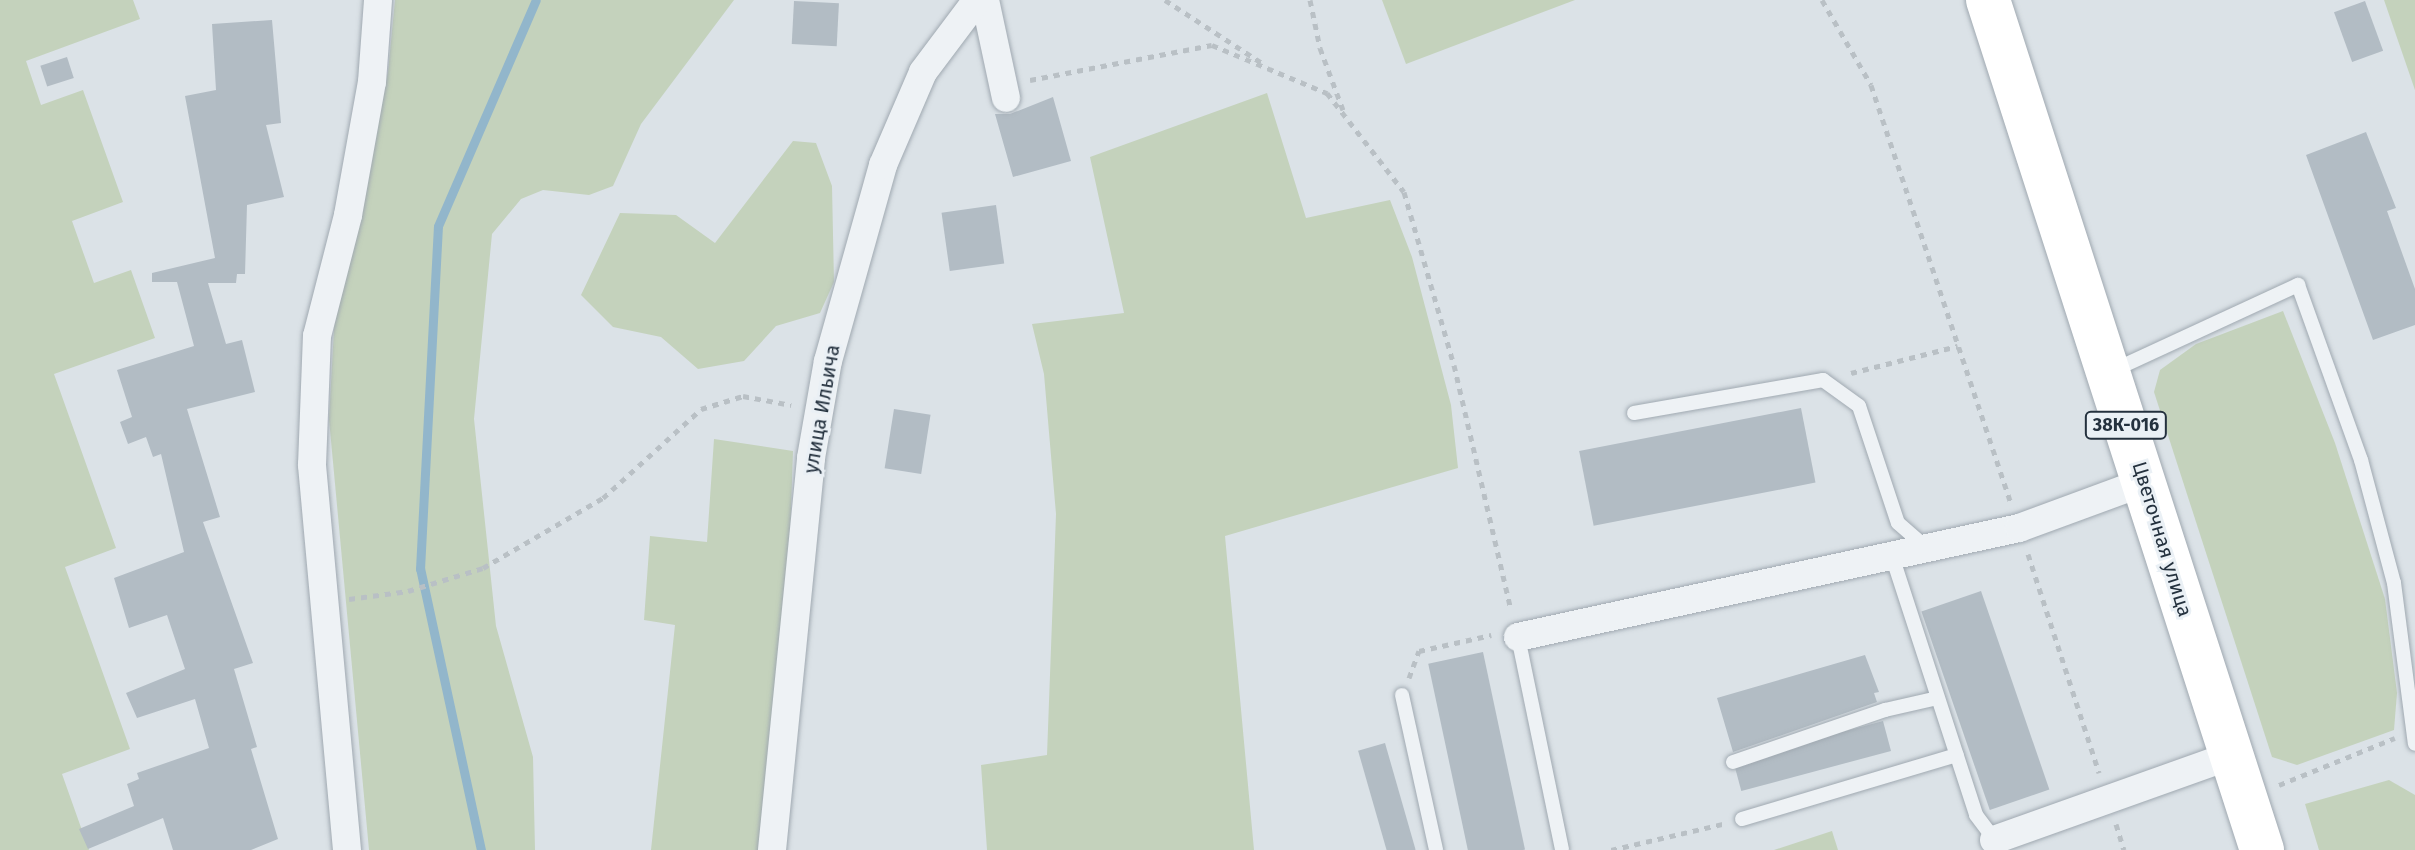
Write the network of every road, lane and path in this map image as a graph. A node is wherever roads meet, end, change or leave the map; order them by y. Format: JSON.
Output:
{"nodes":[{"id":1,"x":378,"y":0,"type":"edge"},
{"id":2,"x":977,"y":0,"type":"edge"},
{"id":3,"x":985,"y":0,"type":"edge"},
{"id":4,"x":1165,"y":0,"type":"edge"},
{"id":5,"x":1310,"y":0,"type":"edge"},
{"id":6,"x":1822,"y":0,"type":"edge"},
{"id":7,"x":1988,"y":0,"type":"edge"},
{"id":8,"x":1273,"y":70,"type":"junction"},
{"id":9,"x":1034,"y":79,"type":"dead end"},
{"id":10,"x":1006,"y":98,"type":"dead end"},
{"id":11,"x":1345,"y":116,"type":"junction"},
{"id":12,"x":1958,"y":346,"type":"junction"},
{"id":13,"x":2110,"y":372,"type":"junction"},
{"id":14,"x":1823,"y":380,"type":"junction"},
{"id":15,"x":819,"y":411,"type":"junction"},
{"id":16,"x":1634,"y":413,"type":"dead end"},
{"id":17,"x":2144,"y":482,"type":"junction"},
{"id":18,"x":2019,"y":528,"type":"junction"},
{"id":19,"x":1924,"y":546,"type":"junction"},
{"id":20,"x":1892,"y":556,"type":"junction"},
{"id":21,"x":325,"y":603,"type":"junction"},
{"id":22,"x":1516,"y":633,"type":"junction"},
{"id":23,"x":1402,"y":695,"type":"joint"},
{"id":24,"x":1938,"y":698,"type":"junction"},
{"id":25,"x":2413,"y":738,"type":"edge"},
{"id":26,"x":1957,"y":755,"type":"junction"},
{"id":27,"x":2230,"y":756,"type":"junction"},
{"id":28,"x":1733,"y":762,"type":"dead end"},
{"id":29,"x":2243,"y":797,"type":"junction"},
{"id":30,"x":2107,"y":798,"type":"junction"},
{"id":31,"x":1742,"y":819,"type":"joint"},
{"id":32,"x":1999,"y":845,"type":"edge"},
{"id":33,"x":347,"y":850,"type":"edge"},
{"id":34,"x":772,"y":850,"type":"edge"},
{"id":35,"x":1436,"y":850,"type":"edge"},
{"id":36,"x":1562,"y":850,"type":"edge"},
{"id":37,"x":1611,"y":850,"type":"edge"},
{"id":38,"x":2124,"y":850,"type":"edge"},
{"id":39,"x":2262,"y":850,"type":"edge"}],
"edges":[{"from":1,"to":21,"type":"street"},
{"from":2,"to":15,"type":"street","name":"улица Ильича"},
{"from":3,"to":10,"type":"street"},
{"from":4,"to":8,"type":"path"},
{"from":5,"to":11,"type":"path"},
{"from":6,"to":12,"type":"path"},
{"from":7,"to":13,"type":"main road","name":"Цветочная улица","number":"38К-016"},
{"from":8,"to":9,"type":"path"},
{"from":8,"to":11,"type":"path"},
{"from":11,"to":22,"type":"path"},
{"from":12,"to":14,"type":"path"},
{"from":12,"to":18,"type":"path"},
{"from":13,"to":17,"type":"main road","name":"Цветочная улица","number":"38К-016"},
{"from":13,"to":25,"type":"lane"},
{"from":14,"to":16,"type":"lane"},
{"from":14,"to":19,"type":"lane"},
{"from":15,"to":21,"type":"path"},
{"from":15,"to":34,"type":"street","name":"улица Ильича"},
{"from":17,"to":18,"type":"street"},
{"from":17,"to":27,"type":"main road","name":"Цветочная улица","number":"38К-016"},
{"from":18,"to":19,"type":"street"},
{"from":18,"to":30,"type":"path"},
{"from":19,"to":20,"type":"street"},
{"from":20,"to":22,"type":"street"},
{"from":20,"to":24,"type":"lane"},
{"from":21,"to":33,"type":"street"},
{"from":22,"to":23,"type":"path"},
{"from":22,"to":36,"type":"lane"},
{"from":23,"to":35,"type":"lane"},
{"from":24,"to":26,"type":"lane"},
{"from":24,"to":28,"type":"lane"},
{"from":25,"to":29,"type":"path"},
{"from":26,"to":31,"type":"lane"},
{"from":26,"to":32,"type":"lane"},
{"from":27,"to":29,"type":"main road","name":"Цветочная улица","number":"38К-016"},
{"from":27,"to":30,"type":"street"},
{"from":29,"to":39,"type":"main road","name":"Цветочная улица","number":"38К-016"},
{"from":30,"to":32,"type":"street"},
{"from":30,"to":38,"type":"path"},
{"from":31,"to":37,"type":"path"}]}
